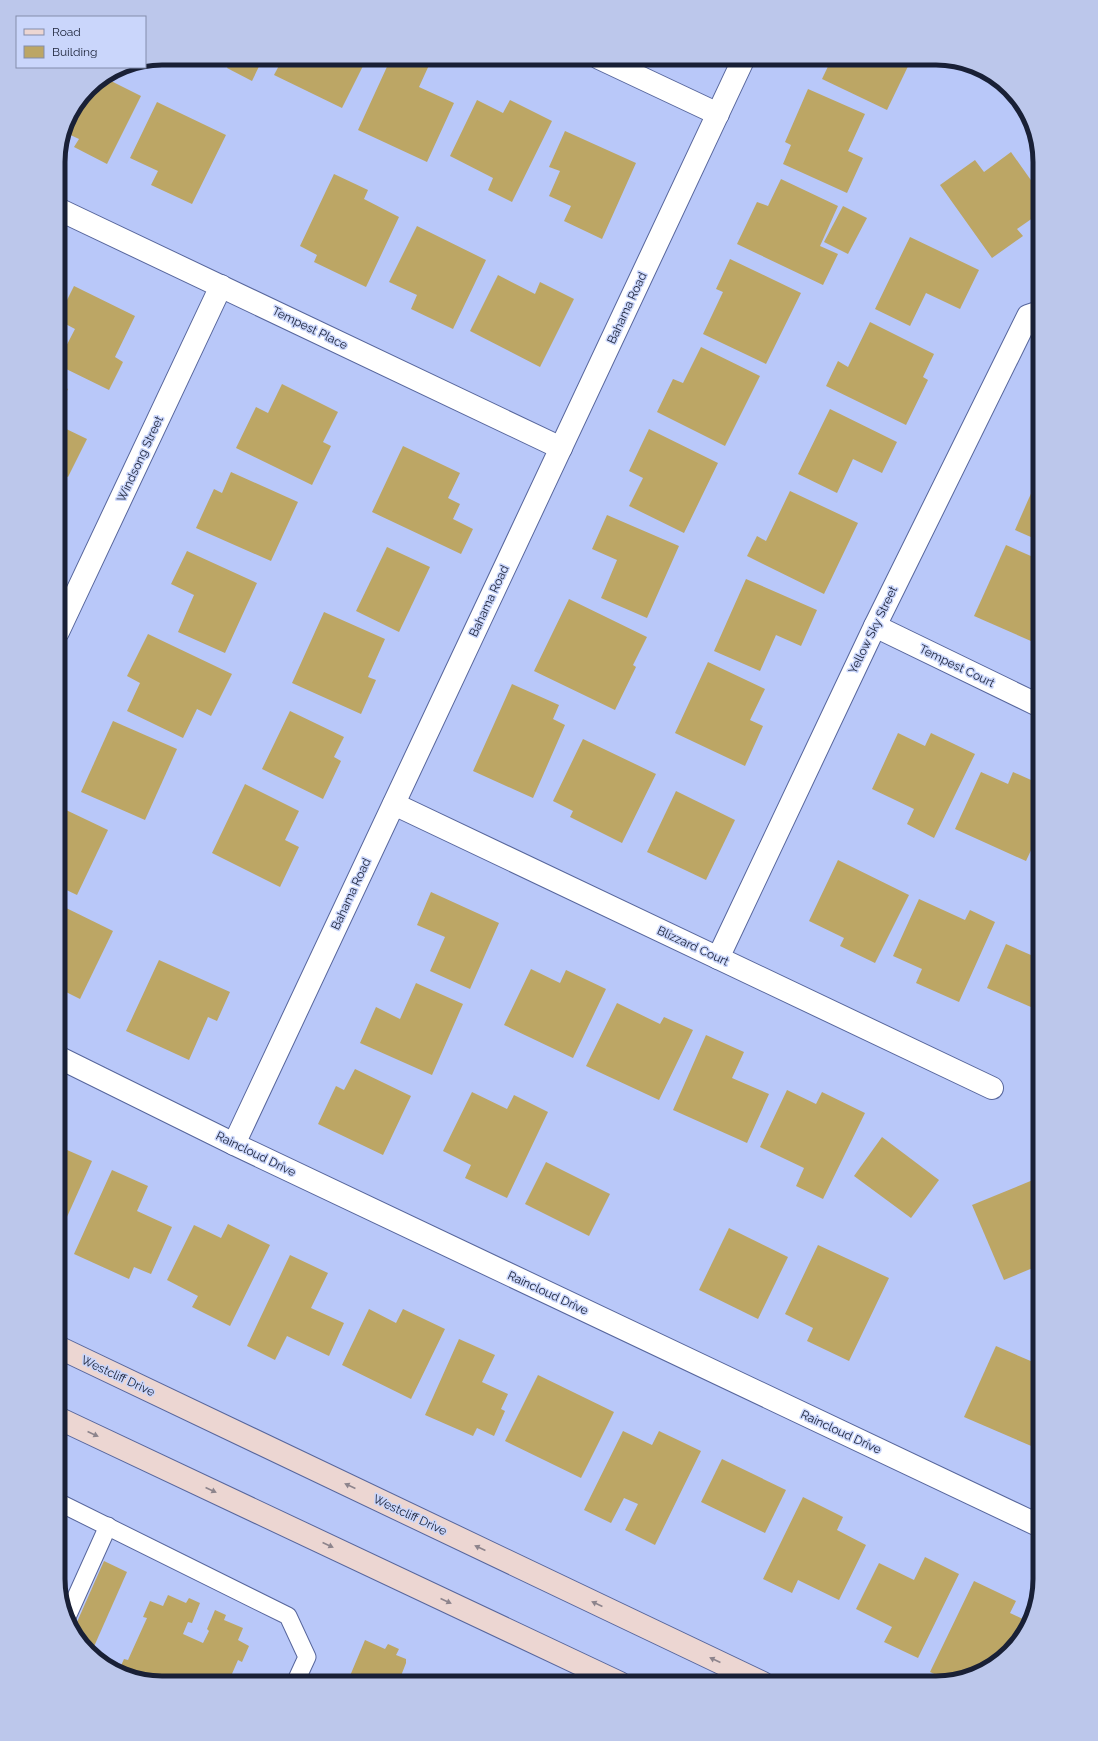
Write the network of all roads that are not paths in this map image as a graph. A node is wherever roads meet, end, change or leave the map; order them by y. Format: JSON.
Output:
{"nodes":[{"id":1,"x":614,"y":65,"type":"edge"},
{"id":2,"x":741,"y":65,"type":"edge"},
{"id":3,"x":718,"y":114,"type":"junction"},
{"id":4,"x":65,"y":212,"type":"edge"},
{"id":5,"x":221,"y":286,"type":"junction"},
{"id":6,"x":1033,"y":314,"type":"edge"},
{"id":7,"x":561,"y":448,"type":"junction"},
{"id":8,"x":65,"y":616,"type":"edge"},
{"id":9,"x":875,"y":626,"type":"junction"},
{"id":10,"x":1033,"y":703,"type":"edge"},
{"id":11,"x":394,"y":804,"type":"junction"},
{"id":12,"x":718,"y":958,"type":"junction"},
{"id":13,"x":65,"y":1060,"type":"edge"},
{"id":14,"x":992,"y":1088,"type":"dead end"},
{"id":15,"x":234,"y":1144,"type":"junction"},
{"id":16,"x":65,"y":1350,"type":"edge"},
{"id":17,"x":65,"y":1421,"type":"edge"},
{"id":18,"x":65,"y":1505,"type":"edge"},
{"id":19,"x":1033,"y":1523,"type":"edge"},
{"id":20,"x":108,"y":1526,"type":"junction"},
{"id":21,"x":70,"y":1610,"type":"edge"},
{"id":22,"x":299,"y":1676,"type":"edge"},
{"id":23,"x":605,"y":1676,"type":"edge"},
{"id":24,"x":747,"y":1676,"type":"edge"}],
"edges":[{"from":1,"to":3,"type":"street"},
{"from":2,"to":3,"type":"street","name":"Bahama Road"},
{"from":3,"to":7,"type":"street","name":"Bahama Road"},
{"from":4,"to":5,"type":"street","name":"Tempest Place"},
{"from":5,"to":7,"type":"street","name":"Tempest Place"},
{"from":5,"to":8,"type":"street","name":"Windsong Street"},
{"from":6,"to":9,"type":"street","name":"Yellow Sky Street"},
{"from":7,"to":11,"type":"street","name":"Bahama Road"},
{"from":9,"to":10,"type":"street","name":"Tempest Court"},
{"from":9,"to":12,"type":"street","name":"Yellow Sky Street"},
{"from":11,"to":12,"type":"street","name":"Blizzard Court"},
{"from":11,"to":15,"type":"street","name":"Bahama Road"},
{"from":12,"to":14,"type":"street","name":"Blizzard Court"},
{"from":13,"to":15,"type":"street","name":"Raincloud Drive"},
{"from":15,"to":19,"type":"street","name":"Raincloud Drive"},
{"from":24,"to":16,"type":"main road","name":"Westcliff Drive","one_way":true},
{"from":17,"to":23,"type":"main road","one_way":true},
{"from":18,"to":20,"type":"lane"},
{"from":20,"to":21,"type":"lane"},
{"from":20,"to":22,"type":"lane"}]}
